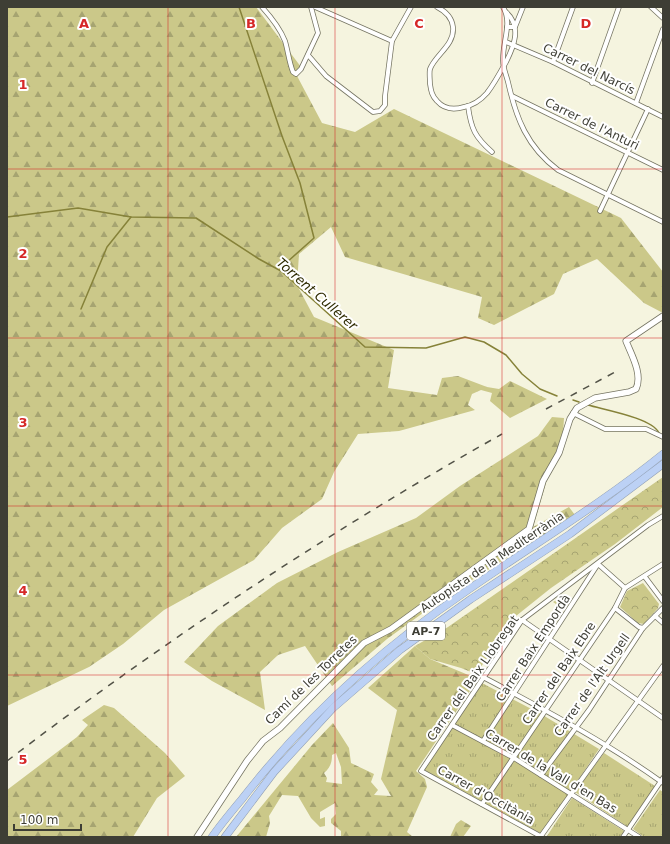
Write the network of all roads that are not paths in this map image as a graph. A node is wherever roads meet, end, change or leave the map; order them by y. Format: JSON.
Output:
{"nodes":[{"id":1,"x":262,"y":7,"type":"edge"},
{"id":2,"x":310,"y":7,"type":"edge"},
{"id":3,"x":315,"y":7,"type":"edge"},
{"id":4,"x":411,"y":7,"type":"edge"},
{"id":5,"x":437,"y":7,"type":"edge"},
{"id":6,"x":503,"y":7,"type":"edge"},
{"id":7,"x":523,"y":7,"type":"edge"},
{"id":8,"x":573,"y":7,"type":"edge"},
{"id":9,"x":619,"y":7,"type":"edge"},
{"id":10,"x":651,"y":7,"type":"edge"},
{"id":11,"x":506,"y":12,"type":"junction"},
{"id":12,"x":663,"y":18,"type":"edge"},
{"id":13,"x":507,"y":27,"type":"junction"},
{"id":14,"x":515,"y":28,"type":"junction"},
{"id":15,"x":663,"y":29,"type":"edge"},
{"id":16,"x":392,"y":41,"type":"junction"},
{"id":17,"x":506,"y":42,"type":"junction"},
{"id":18,"x":514,"y":45,"type":"junction"},
{"id":19,"x":308,"y":55,"type":"junction"},
{"id":20,"x":553,"y":62,"type":"junction"},
{"id":21,"x":503,"y":68,"type":"junction"},
{"id":22,"x":592,"y":83,"type":"junction"},
{"id":23,"x":512,"y":96,"type":"junction"},
{"id":24,"x":520,"y":101,"type":"junction"},
{"id":25,"x":636,"y":103,"type":"junction"},
{"id":26,"x":468,"y":106,"type":"junction"},
{"id":27,"x":514,"y":108,"type":"junction"},
{"id":28,"x":648,"y":109,"type":"junction"},
{"id":29,"x":663,"y":117,"type":"edge"},
{"id":30,"x":492,"y":152,"type":"dead end"},
{"id":31,"x":628,"y":153,"type":"junction"},
{"id":32,"x":663,"y":170,"type":"edge"},
{"id":33,"x":607,"y":194,"type":"junction"},
{"id":34,"x":600,"y":211,"type":"dead end"},
{"id":35,"x":663,"y":222,"type":"edge"},
{"id":36,"x":663,"y":316,"type":"edge"},
{"id":37,"x":573,"y":413,"type":"junction"},
{"id":38,"x":663,"y":438,"type":"edge"},
{"id":39,"x":663,"y":454,"type":"edge"},
{"id":40,"x":663,"y":464,"type":"edge"},
{"id":41,"x":663,"y":516,"type":"edge"},
{"id":42,"x":598,"y":564,"type":"junction"},
{"id":43,"x":663,"y":564,"type":"edge"},
{"id":44,"x":645,"y":577,"type":"junction"},
{"id":45,"x":625,"y":588,"type":"junction"},
{"id":46,"x":663,"y":601,"type":"edge"},
{"id":47,"x":615,"y":608,"type":"junction"},
{"id":48,"x":663,"y":608,"type":"edge"},
{"id":49,"x":655,"y":616,"type":"junction"},
{"id":50,"x":522,"y":620,"type":"junction"},
{"id":51,"x":663,"y":623,"type":"edge"},
{"id":52,"x":643,"y":628,"type":"junction"},
{"id":53,"x":549,"y":639,"type":"junction"},
{"id":54,"x":579,"y":660,"type":"junction"},
{"id":55,"x":663,"y":668,"type":"edge"},
{"id":56,"x":483,"y":677,"type":"junction"},
{"id":57,"x":608,"y":681,"type":"junction"},
{"id":58,"x":515,"y":694,"type":"junction"},
{"id":59,"x":640,"y":700,"type":"junction"},
{"id":60,"x":546,"y":710,"type":"junction"},
{"id":61,"x":663,"y":718,"type":"edge"},
{"id":62,"x":452,"y":725,"type":"junction"},
{"id":63,"x":577,"y":726,"type":"junction"},
{"id":64,"x":483,"y":741,"type":"junction"},
{"id":65,"x":607,"y":744,"type":"junction"},
{"id":66,"x":514,"y":758,"type":"junction"},
{"id":67,"x":421,"y":771,"type":"joint"},
{"id":68,"x":541,"y":775,"type":"junction"},
{"id":69,"x":662,"y":781,"type":"edge"},
{"id":70,"x":571,"y":793,"type":"junction"},
{"id":71,"x":482,"y":804,"type":"junction"},
{"id":72,"x":628,"y":829,"type":"junction"},
{"id":73,"x":197,"y":837,"type":"edge"},
{"id":74,"x":212,"y":837,"type":"edge"},
{"id":75,"x":224,"y":837,"type":"edge"},
{"id":76,"x":541,"y":837,"type":"edge"},
{"id":77,"x":623,"y":837,"type":"edge"},
{"id":78,"x":639,"y":837,"type":"edge"}],
"edges":[{"from":1,"to":19,"type":"street"},
{"from":2,"to":19,"type":"street"},
{"from":3,"to":16,"type":"street"},
{"from":4,"to":16,"type":"street"},
{"from":5,"to":26,"type":"street"},
{"from":6,"to":11,"type":"street"},
{"from":7,"to":14,"type":"street"},
{"from":8,"to":20,"type":"street"},
{"from":9,"to":22,"type":"street"},
{"from":10,"to":12,"type":"street"},
{"from":11,"to":13,"type":"street"},
{"from":11,"to":14,"type":"street"},
{"from":13,"to":14,"type":"street"},
{"from":13,"to":17,"type":"street"},
{"from":14,"to":18,"type":"street"},
{"from":15,"to":25,"type":"street"},
{"from":16,"to":19,"type":"street"},
{"from":17,"to":18,"type":"street","name":"Carrer del Narcís"},
{"from":17,"to":21,"type":"street"},
{"from":18,"to":20,"type":"street","name":"Carrer del Narcís"},
{"from":18,"to":21,"type":"street"},
{"from":20,"to":22,"type":"street","name":"Carrer del Narcís"},
{"from":21,"to":23,"type":"street"},
{"from":21,"to":26,"type":"street"},
{"from":22,"to":25,"type":"street","name":"Carrer del Narcís"},
{"from":23,"to":24,"type":"street","name":"Carrer de l'Anturi"},
{"from":23,"to":27,"type":"street"},
{"from":24,"to":27,"type":"street"},
{"from":24,"to":31,"type":"street","name":"Carrer de l'Anturi"},
{"from":25,"to":28,"type":"street","name":"Carrer del Narcís"},
{"from":26,"to":30,"type":"street"},
{"from":27,"to":33,"type":"street"},
{"from":28,"to":29,"type":"street","name":"Carrer del Narcís"},
{"from":28,"to":31,"type":"street"},
{"from":31,"to":32,"type":"street","name":"Carrer de l'Anturi"},
{"from":31,"to":33,"type":"street"},
{"from":33,"to":34,"type":"street"},
{"from":33,"to":35,"type":"street"},
{"from":36,"to":37,"type":"street"},
{"from":37,"to":38,"type":"street"},
{"from":37,"to":73,"type":"street","name":"Camí de les Torretes"},
{"from":39,"to":74,"type":"highway","name":"Autopista de la Mediterrània","number":"AP-7"},
{"from":40,"to":75,"type":"highway","name":"Autopista de la Mediterrània","number":"AP-7"},
{"from":41,"to":42,"type":"street","name":"Carrer del Baix Llobregat"},
{"from":42,"to":45,"type":"street"},
{"from":42,"to":50,"type":"street","name":"Carrer del Baix Llobregat"},
{"from":42,"to":53,"type":"street","name":"Carrer Baix Empordà"},
{"from":43,"to":44,"type":"street"},
{"from":44,"to":45,"type":"street"},
{"from":44,"to":46,"type":"street"},
{"from":45,"to":47,"type":"street","name":"Carrer del Baix Ebre"},
{"from":47,"to":52,"type":"street"},
{"from":47,"to":54,"type":"street","name":"Carrer del Baix Ebre"},
{"from":48,"to":49,"type":"street","name":"Carrer de l'Alt Urgell"},
{"from":49,"to":51,"type":"street"},
{"from":49,"to":52,"type":"street","name":"Carrer de l'Alt Urgell"},
{"from":50,"to":53,"type":"street"},
{"from":50,"to":56,"type":"street","name":"Carrer del Baix Llobregat"},
{"from":52,"to":57,"type":"street","name":"Carrer de l'Alt Urgell"},
{"from":53,"to":54,"type":"street"},
{"from":53,"to":58,"type":"street","name":"Carrer Baix Empordà"},
{"from":54,"to":57,"type":"street"},
{"from":54,"to":60,"type":"street","name":"Carrer del Baix Ebre"},
{"from":55,"to":59,"type":"street"},
{"from":56,"to":58,"type":"street"},
{"from":56,"to":62,"type":"street","name":"Carrer del Baix Llobregat"},
{"from":57,"to":59,"type":"street"},
{"from":57,"to":63,"type":"street","name":"Carrer de l'Alt Urgell"},
{"from":58,"to":60,"type":"street"},
{"from":58,"to":64,"type":"street","name":"Carrer Baix Empordà"},
{"from":59,"to":61,"type":"street"},
{"from":59,"to":65,"type":"street"},
{"from":60,"to":63,"type":"street"},
{"from":60,"to":66,"type":"street","name":"Carrer del Baix Ebre"},
{"from":62,"to":64,"type":"street","name":"Carrer de la Vall d'en Bas"},
{"from":62,"to":67,"type":"street","name":"Carrer del Baix Llobregat"},
{"from":63,"to":65,"type":"street"},
{"from":63,"to":68,"type":"street","name":"Carrer de l'Alt Urgell"},
{"from":64,"to":66,"type":"street","name":"Carrer de la Vall d'en Bas"},
{"from":65,"to":69,"type":"street"},
{"from":65,"to":70,"type":"street"},
{"from":66,"to":68,"type":"street","name":"Carrer de la Vall d'en Bas"},
{"from":66,"to":71,"type":"street","name":"Carrer del Baix Ebre"},
{"from":67,"to":71,"type":"street","name":"Carrer d'Occitània"},
{"from":68,"to":70,"type":"street","name":"Carrer de la Vall d'en Bas"},
{"from":69,"to":72,"type":"street"},
{"from":70,"to":72,"type":"street","name":"Carrer de la Vall d'en Bas"},
{"from":70,"to":76,"type":"street"},
{"from":71,"to":76,"type":"street","name":"Carrer d'Occitània"},
{"from":72,"to":77,"type":"street"},
{"from":72,"to":78,"type":"street","name":"Carrer de la Vall d'en Bas"}]}
